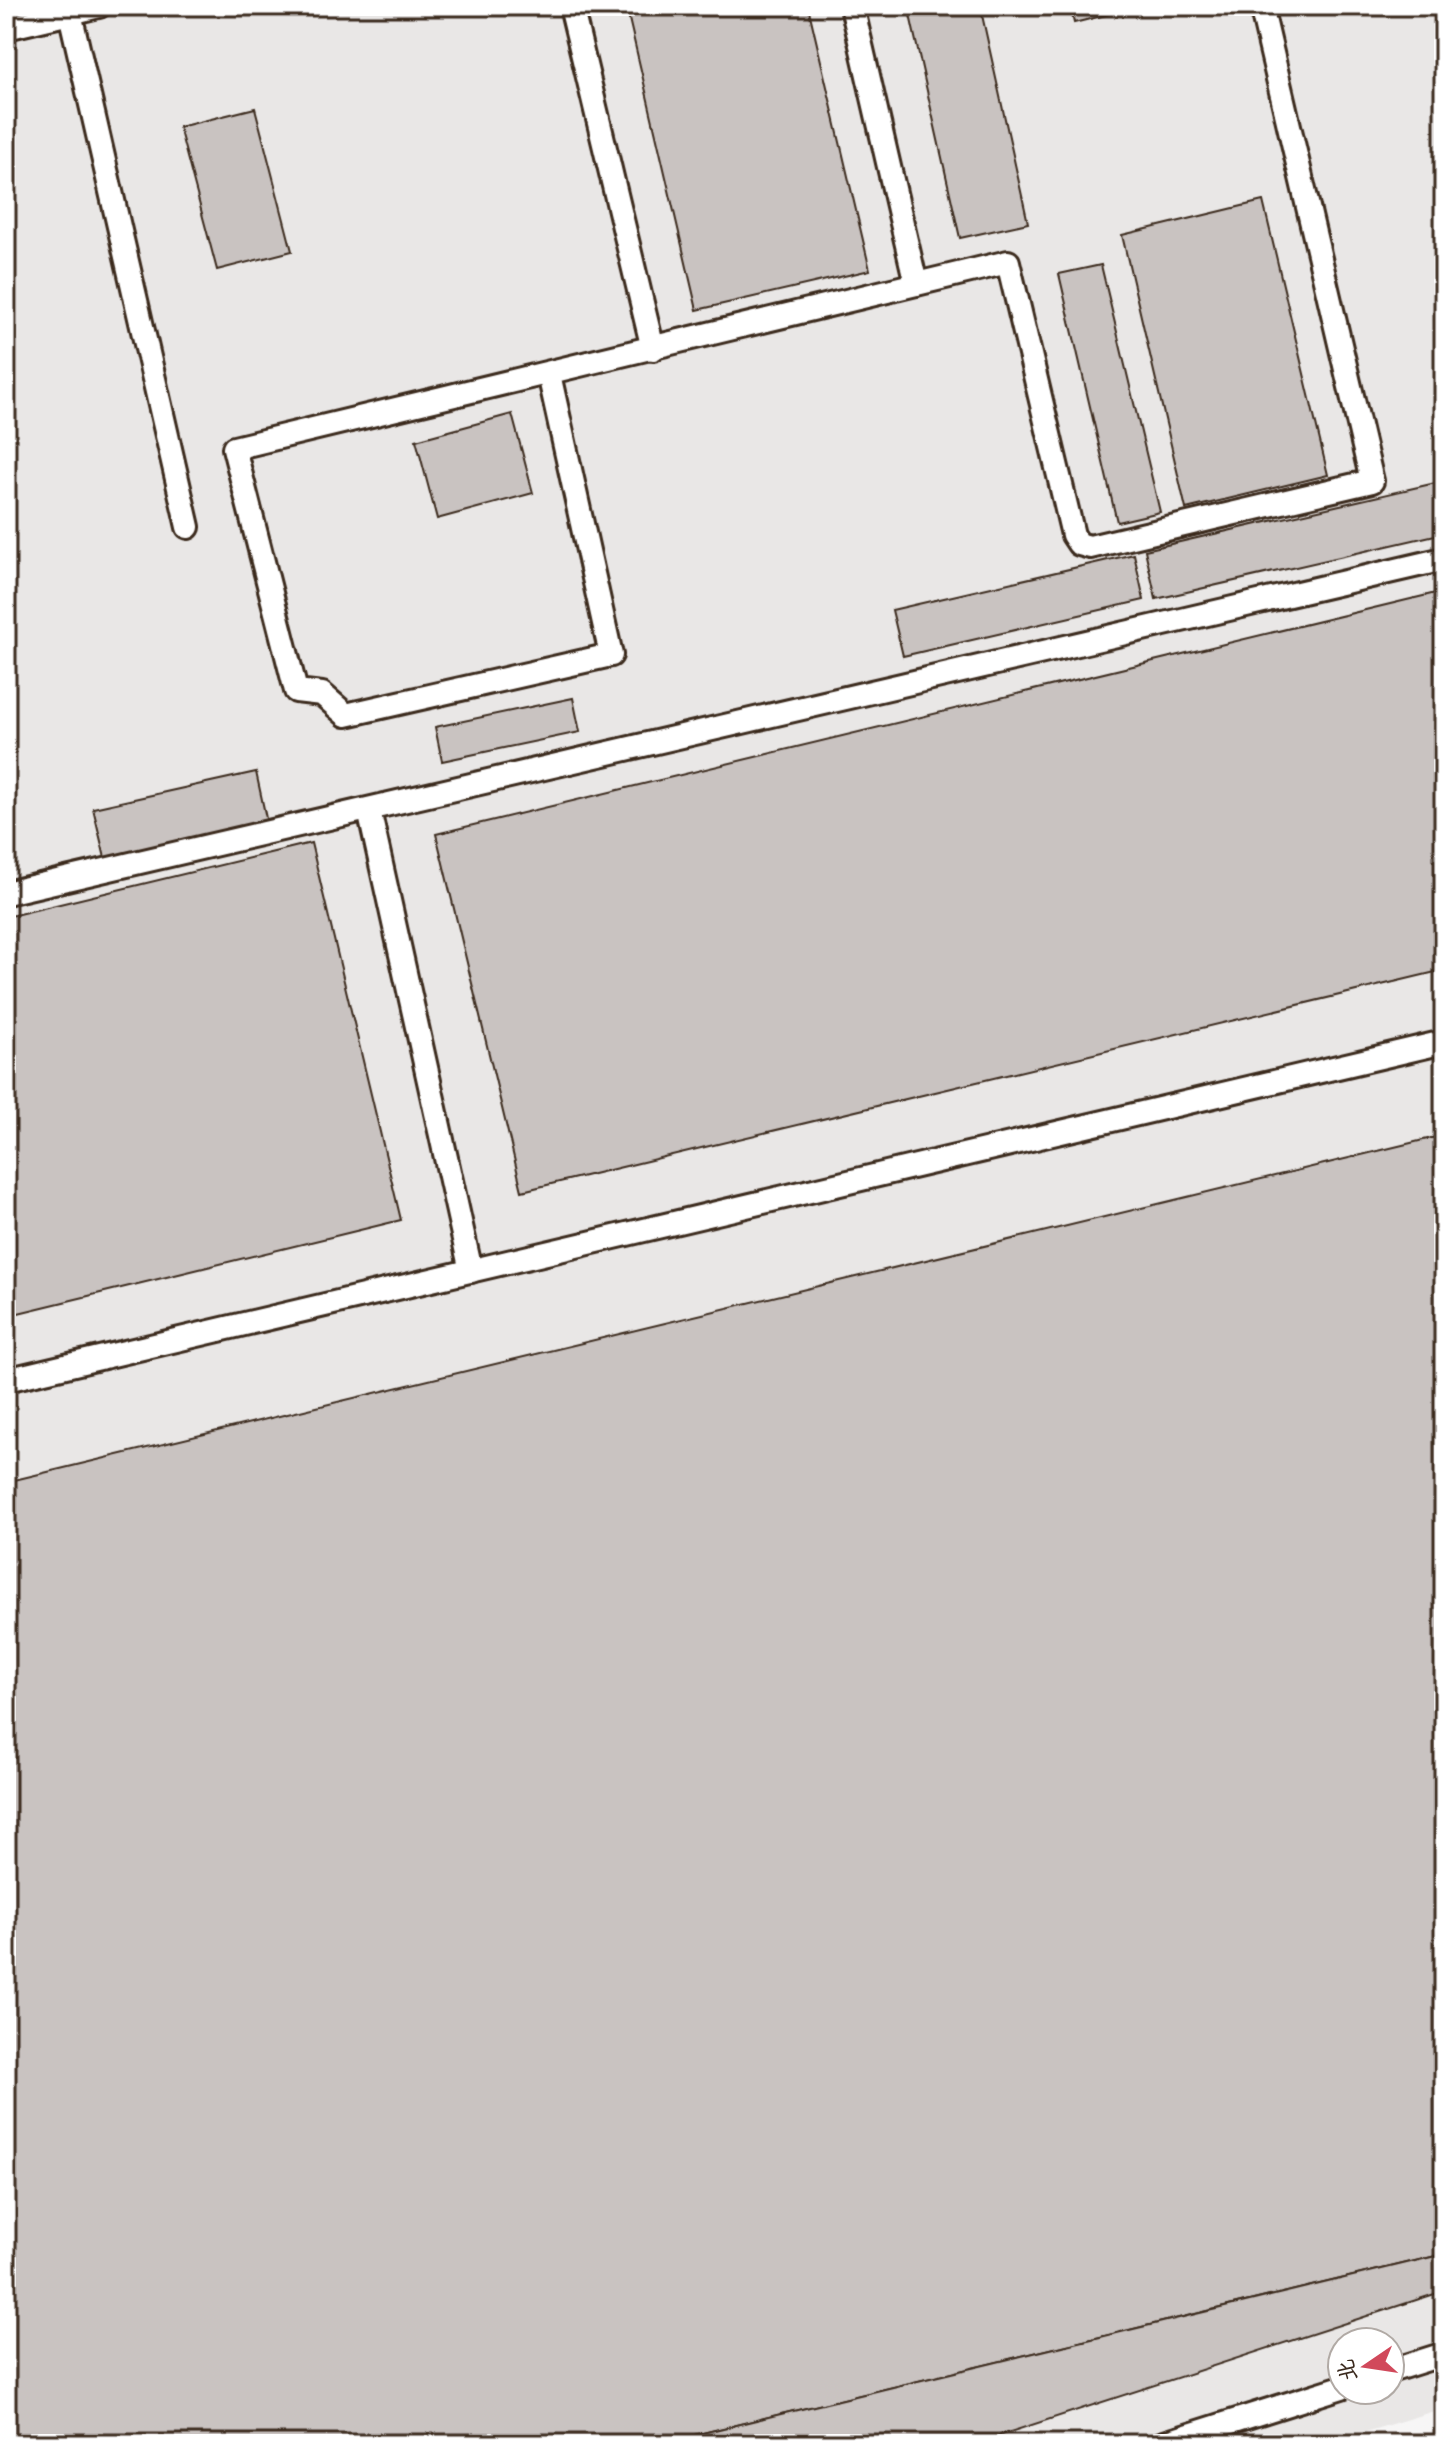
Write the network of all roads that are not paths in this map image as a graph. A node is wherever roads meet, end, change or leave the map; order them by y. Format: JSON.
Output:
{"nodes":[{"id":1,"x":99,"y":6,"type":"edge"},
{"id":2,"x":571,"y":6,"type":"edge"},
{"id":3,"x":852,"y":6,"type":"edge"},
{"id":4,"x":1261,"y":6,"type":"edge"},
{"id":5,"x":70,"y":10,"type":"edge"},
{"id":6,"x":6,"y":28,"type":"edge"},
{"id":7,"x":916,"y":284,"type":"junction"},
{"id":8,"x":653,"y":349,"type":"junction"},
{"id":9,"x":549,"y":374,"type":"junction"},
{"id":10,"x":188,"y":527,"type":"dead end"},
{"id":11,"x":1444,"y":559,"type":"edge"},
{"id":12,"x":369,"y":810,"type":"junction"},
{"id":13,"x":6,"y":893,"type":"edge"},
{"id":14,"x":1444,"y":1042,"type":"edge"},
{"id":15,"x":471,"y":1271,"type":"junction"},
{"id":16,"x":6,"y":1380,"type":"edge"},
{"id":17,"x":1444,"y":2354,"type":"edge"},
{"id":18,"x":1406,"y":2366,"type":"edge"},
{"id":19,"x":1326,"y":2392,"type":"edge"},
{"id":20,"x":1161,"y":2444,"type":"edge"}],
"edges":[{"from":1,"to":5,"type":"lane"},
{"from":2,"to":8,"type":"lane"},
{"from":3,"to":7,"type":"lane"},
{"from":4,"to":7,"type":"lane"},
{"from":5,"to":6,"type":"lane"},
{"from":5,"to":10,"type":"lane"},
{"from":7,"to":8,"type":"lane"},
{"from":8,"to":9,"type":"lane"},
{"from":9,"to":9,"type":"lane"},
{"from":11,"to":12,"type":"lane"},
{"from":12,"to":13,"type":"lane"},
{"from":12,"to":15,"type":"lane"},
{"from":14,"to":15,"type":"lane"},
{"from":15,"to":16,"type":"lane"},
{"from":17,"to":18,"type":"lane"},
{"from":19,"to":20,"type":"lane"}]}
